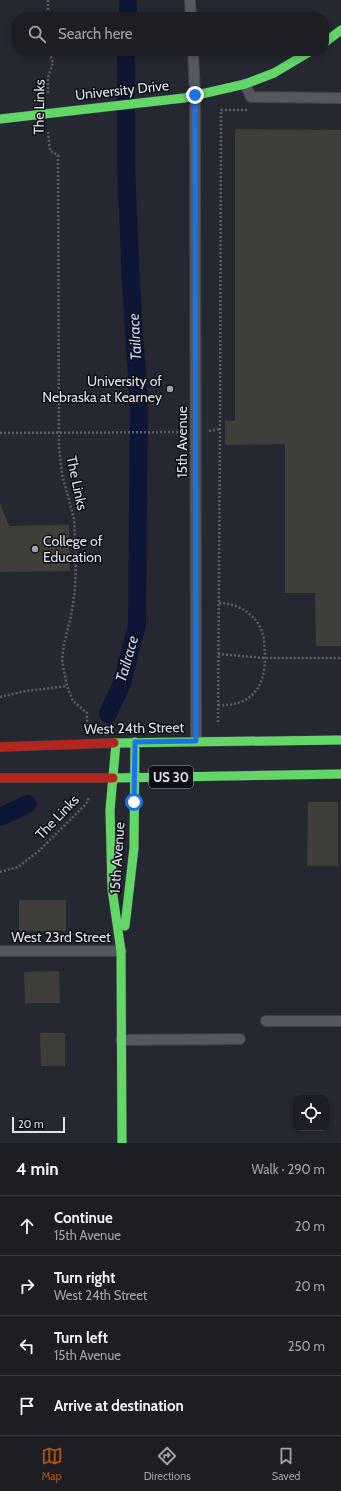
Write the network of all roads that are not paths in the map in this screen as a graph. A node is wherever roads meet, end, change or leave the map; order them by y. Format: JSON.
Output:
{"nodes":[{"id":1,"x":190,"y":0,"type":"edge"},
{"id":2,"x":191,"y":12,"type":"edge"},
{"id":3,"x":341,"y":30,"type":"edge"},
{"id":4,"x":329,"y":39,"type":"edge"},
{"id":5,"x":193,"y":56,"type":"edge"},
{"id":6,"x":303,"y":56,"type":"edge"},
{"id":7,"x":245,"y":84,"type":"junction"},
{"id":8,"x":195,"y":95,"type":"junction"},
{"id":9,"x":341,"y":98,"type":"edge"},
{"id":10,"x":0,"y":119,"type":"edge"},
{"id":11,"x":341,"y":740,"type":"edge"},
{"id":12,"x":196,"y":741,"type":"junction"},
{"id":13,"x":135,"y":742,"type":"junction"},
{"id":14,"x":116,"y":743,"type":"junction"},
{"id":15,"x":0,"y":747,"type":"edge"},
{"id":16,"x":341,"y":774,"type":"edge"},
{"id":17,"x":0,"y":778,"type":"edge"},
{"id":18,"x":113,"y":778,"type":"junction"},
{"id":19,"x":134,"y":778,"type":"junction"},
{"id":20,"x":0,"y":951,"type":"edge"},
{"id":21,"x":121,"y":951,"type":"junction"},
{"id":22,"x":266,"y":1021,"type":"dead end"},
{"id":23,"x":341,"y":1021,"type":"edge"},
{"id":24,"x":121,"y":1040,"type":"junction"},
{"id":25,"x":240,"y":1040,"type":"dead end"},
{"id":26,"x":122,"y":1143,"type":"edge"}],
"edges":[{"from":1,"to":2,"type":"lane"},
{"from":3,"to":4,"type":"street"},
{"from":5,"to":8,"type":"lane","name":"15th Avenue"},
{"from":6,"to":7,"type":"street","name":"University Drive"},
{"from":7,"to":8,"type":"street","name":"University Drive"},
{"from":7,"to":9,"type":"lane"},
{"from":8,"to":10,"type":"street","name":"University Drive"},
{"from":8,"to":12,"type":"lane","name":"15th Avenue"},
{"from":11,"to":12,"type":"street","name":"West 24th Street"},
{"from":12,"to":13,"type":"street","name":"West 24th Street"},
{"from":13,"to":14,"type":"street","name":"West 24th Street"},
{"from":13,"to":19,"type":"street","name":"15th Avenue"},
{"from":14,"to":15,"type":"street","name":"West 24th Street"},
{"from":14,"to":18,"type":"street","name":"15th Avenue"},
{"from":16,"to":19,"type":"street","number":"US 30"},
{"from":17,"to":18,"type":"street","number":"US 30"},
{"from":18,"to":19,"type":"street","number":"US 30"},
{"from":18,"to":21,"type":"street","name":"15th Avenue"},
{"from":19,"to":21,"type":"street","name":"15th Avenue"},
{"from":20,"to":21,"type":"lane","name":"West 23rd Street"},
{"from":21,"to":24,"type":"street","name":"15th Avenue"},
{"from":22,"to":23,"type":"lane"},
{"from":24,"to":25,"type":"lane"},
{"from":24,"to":26,"type":"street","name":"15th Avenue"}]}
